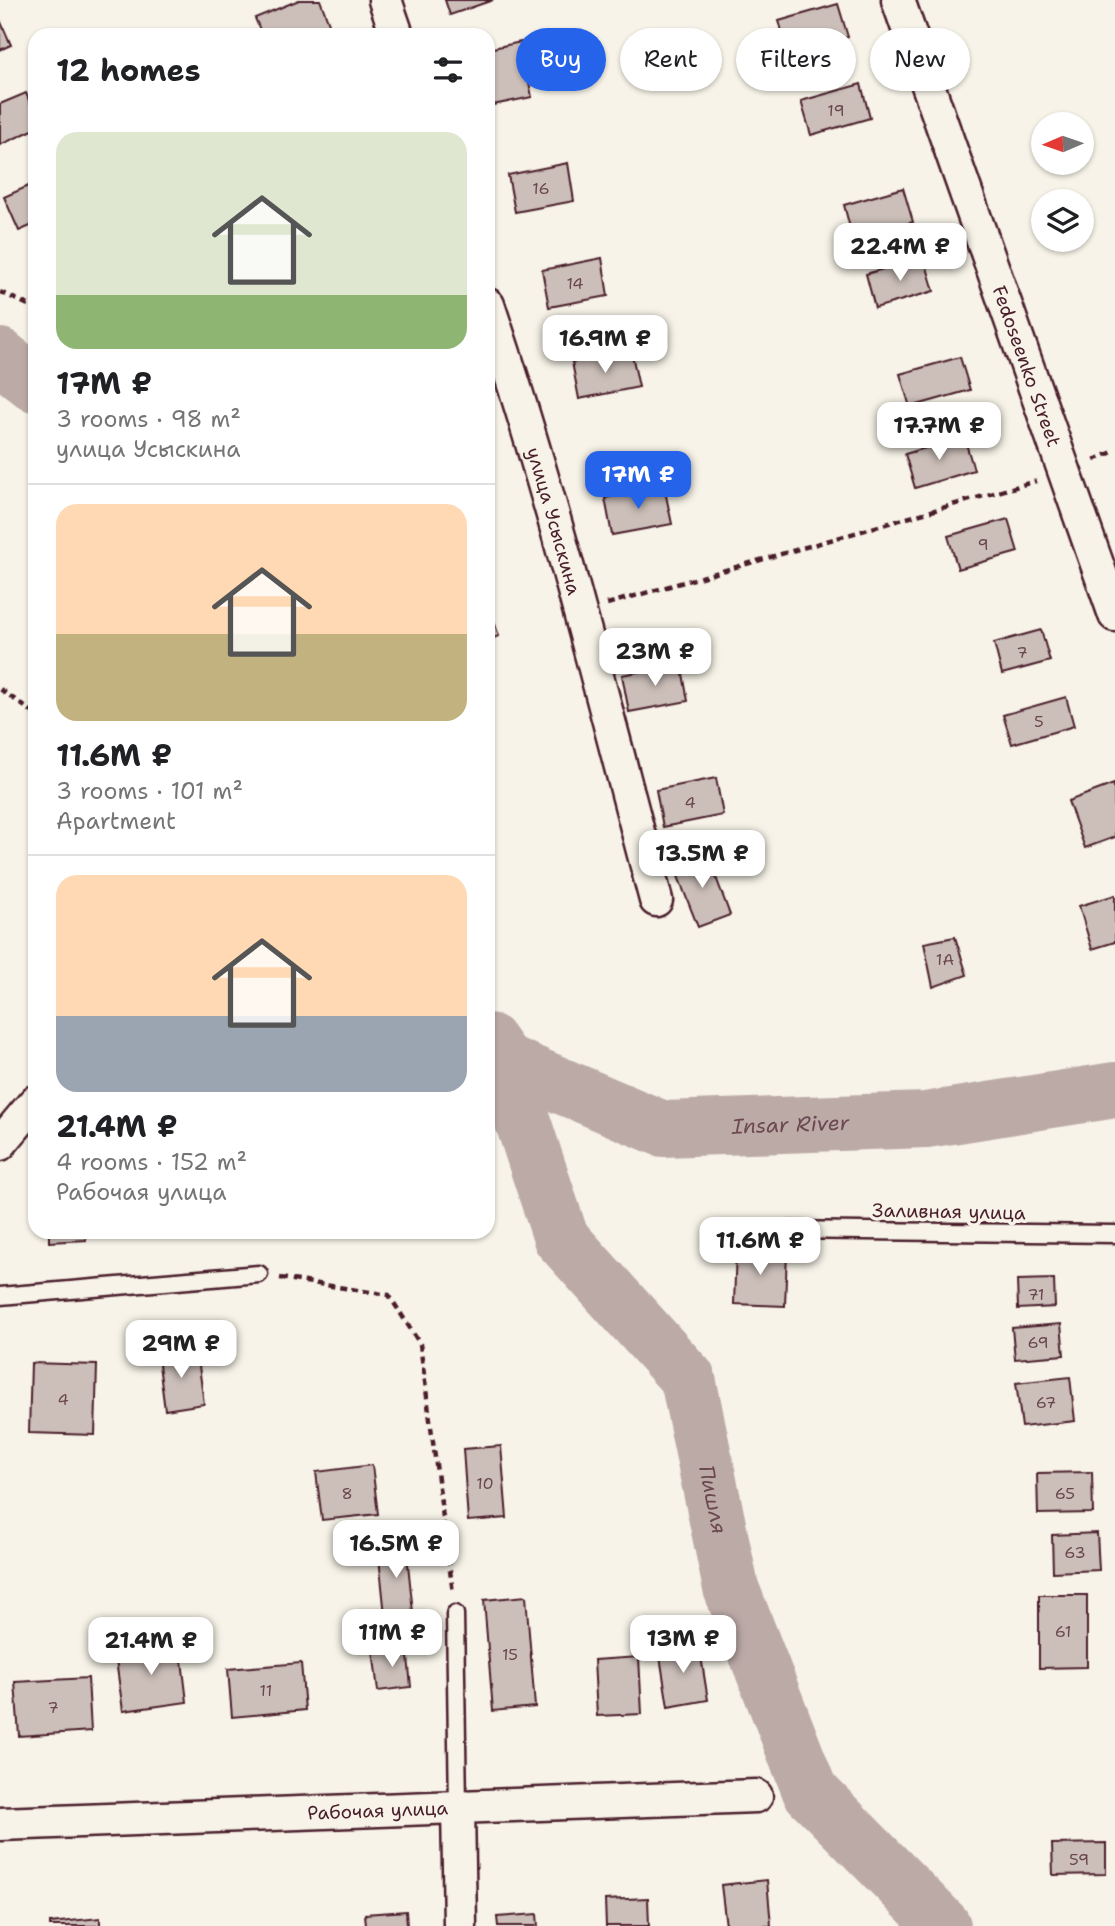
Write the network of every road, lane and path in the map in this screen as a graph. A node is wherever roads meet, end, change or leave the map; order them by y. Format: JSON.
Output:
{"nodes":[{"id":1,"x":386,"y":0,"type":"edge"},
{"id":2,"x":898,"y":0,"type":"edge"},
{"id":3,"x":395,"y":28,"type":"edge"},
{"id":4,"x":0,"y":292,"type":"edge"},
{"id":5,"x":28,"y":305,"type":"edge"},
{"id":6,"x":495,"y":325,"type":"edge"},
{"id":7,"x":1115,"y":451,"type":"edge"},
{"id":8,"x":1067,"y":473,"type":"junction"},
{"id":9,"x":580,"y":612,"type":"junction"},
{"id":10,"x":1115,"y":615,"type":"edge"},
{"id":11,"x":0,"y":689,"type":"edge"},
{"id":12,"x":28,"y":709,"type":"edge"},
{"id":13,"x":656,"y":900,"type":"dead end"},
{"id":14,"x":28,"y":1110,"type":"edge"},
{"id":15,"x":0,"y":1144,"type":"edge"},
{"id":16,"x":782,"y":1230,"type":"dead end"},
{"id":17,"x":1115,"y":1234,"type":"edge"},
{"id":18,"x":259,"y":1274,"type":"joint"},
{"id":19,"x":0,"y":1296,"type":"edge"},
{"id":20,"x":456,"y":1614,"type":"joint"},
{"id":21,"x":756,"y":1796,"type":"dead end"},
{"id":22,"x":458,"y":1806,"type":"junction"},
{"id":23,"x":0,"y":1824,"type":"edge"},
{"id":24,"x":460,"y":1926,"type":"edge"}],
"edges":[{"from":1,"to":3,"type":"street"},
{"from":2,"to":8,"type":"street","name":"Fedoseenko Street"},
{"from":4,"to":5,"type":"path"},
{"from":6,"to":9,"type":"street","name":"улица Усыскина"},
{"from":7,"to":8,"type":"path"},
{"from":8,"to":9,"type":"path"},
{"from":8,"to":10,"type":"street","name":"Fedoseenko Street"},
{"from":9,"to":13,"type":"street","name":"улица Усыскина"},
{"from":11,"to":12,"type":"path"},
{"from":14,"to":15,"type":"street"},
{"from":16,"to":17,"type":"lane","name":"Заливная улица"},
{"from":18,"to":19,"type":"lane"},
{"from":18,"to":20,"type":"path"},
{"from":20,"to":22,"type":"lane"},
{"from":21,"to":22,"type":"street","name":"Рабочая улица"},
{"from":22,"to":23,"type":"street","name":"Рабочая улица"},
{"from":22,"to":24,"type":"street"}]}
